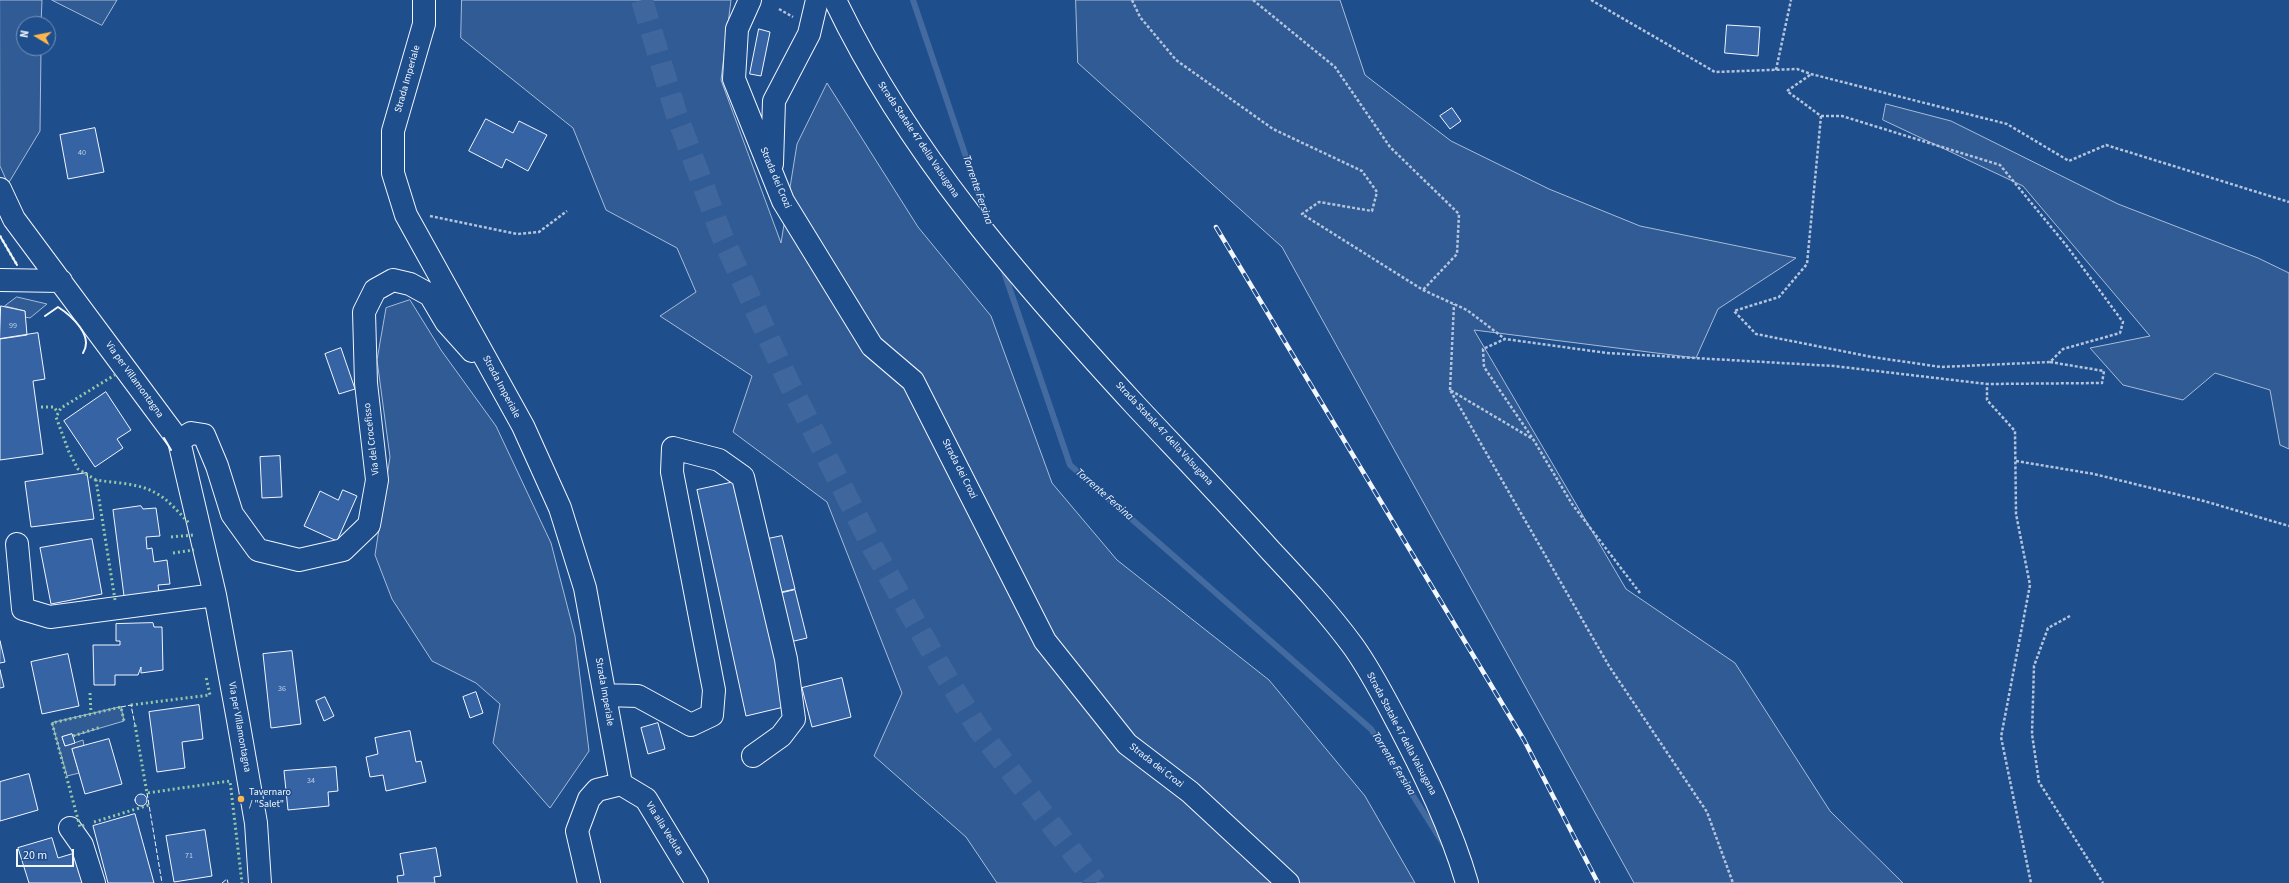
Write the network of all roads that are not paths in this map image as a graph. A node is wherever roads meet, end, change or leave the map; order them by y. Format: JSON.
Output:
{"nodes":[{"id":1,"x":424,"y":0,"type":"edge"},
{"id":2,"x":750,"y":0,"type":"edge"},
{"id":3,"x":816,"y":0,"type":"edge"},
{"id":4,"x":835,"y":0,"type":"edge"},
{"id":5,"x":772,"y":173,"type":"junction"},
{"id":6,"x":0,"y":189,"type":"edge"},
{"id":7,"x":0,"y":280,"type":"edge"},
{"id":8,"x":62,"y":282,"type":"junction"},
{"id":9,"x":496,"y":376,"type":"junction"},
{"id":10,"x":179,"y":441,"type":"junction"},
{"id":11,"x":17,"y":544,"type":"dead end"},
{"id":12,"x":215,"y":595,"type":"junction"},
{"id":13,"x":605,"y":695,"type":"junction"},
{"id":14,"x":753,"y":756,"type":"dead end"},
{"id":15,"x":621,"y":784,"type":"junction"},
{"id":16,"x":70,"y":828,"type":"dead end"},
{"id":17,"x":94,"y":883,"type":"edge"},
{"id":18,"x":260,"y":883,"type":"edge"},
{"id":19,"x":589,"y":883,"type":"edge"},
{"id":20,"x":697,"y":883,"type":"edge"},
{"id":21,"x":1288,"y":883,"type":"edge"},
{"id":22,"x":1467,"y":883,"type":"edge"}],
"edges":[{"from":1,"to":9,"type":"main road","name":"Strada Imperiale"},
{"from":2,"to":5,"type":"main road","name":"Strada dei Crozi"},
{"from":3,"to":5,"type":"main road"},
{"from":4,"to":22,"type":"main road","name":"Strada Statale 47 della Valsugana"},
{"from":5,"to":21,"type":"main road","name":"Strada dei Crozi"},
{"from":6,"to":8,"type":"main road","name":"Via per Villamontagna"},
{"from":7,"to":8,"type":"main road"},
{"from":8,"to":10,"type":"main road","name":"Via per Villamontagna"},
{"from":9,"to":10,"type":"main road","name":"Via del Crocefisso"},
{"from":9,"to":13,"type":"main road","name":"Strada Imperiale"},
{"from":10,"to":12,"type":"main road","name":"Via per Villamontagna"},
{"from":11,"to":12,"type":"main road"},
{"from":12,"to":18,"type":"main road","name":"Via per Villamontagna"},
{"from":13,"to":14,"type":"main road"},
{"from":13,"to":15,"type":"main road","name":"Strada Imperiale"},
{"from":15,"to":19,"type":"main road"},
{"from":15,"to":20,"type":"main road","name":"Via alla Veduta"},
{"from":16,"to":17,"type":"main road"}]}
